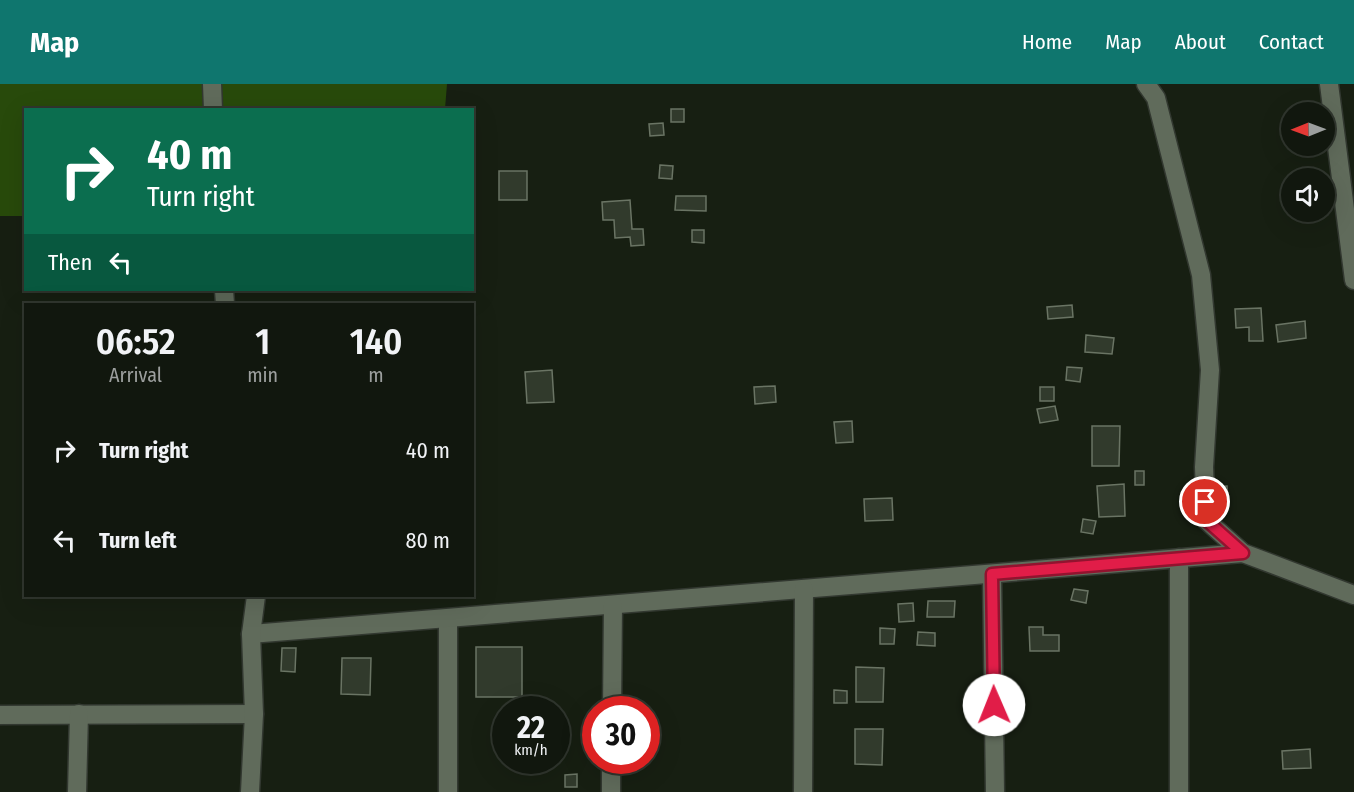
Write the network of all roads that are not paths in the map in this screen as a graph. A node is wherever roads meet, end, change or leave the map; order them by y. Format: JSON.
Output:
{"nodes":[{"id":1,"x":212,"y":84,"type":"edge"},
{"id":2,"x":1146,"y":84,"type":"edge"},
{"id":3,"x":1329,"y":84,"type":"edge"},
{"id":4,"x":213,"y":108,"type":"edge"},
{"id":5,"x":1354,"y":279,"type":"edge"},
{"id":6,"x":1243,"y":553,"type":"junction"},
{"id":7,"x":1179,"y":558,"type":"junction"},
{"id":8,"x":992,"y":574,"type":"junction"},
{"id":9,"x":804,"y":589,"type":"junction"},
{"id":10,"x":1354,"y":595,"type":"edge"},
{"id":11,"x":256,"y":597,"type":"edge"},
{"id":12,"x":613,"y":605,"type":"junction"},
{"id":13,"x":448,"y":618,"type":"junction"},
{"id":14,"x":251,"y":634,"type":"junction"},
{"id":15,"x":612,"y":696,"type":"edge"},
{"id":16,"x":79,"y":714,"type":"junction"},
{"id":17,"x":254,"y":714,"type":"junction"},
{"id":18,"x":0,"y":715,"type":"edge"},
{"id":19,"x":611,"y":774,"type":"edge"},
{"id":20,"x":77,"y":792,"type":"edge"},
{"id":21,"x":250,"y":792,"type":"edge"},
{"id":22,"x":448,"y":792,"type":"edge"},
{"id":23,"x":611,"y":792,"type":"edge"},
{"id":24,"x":803,"y":792,"type":"edge"},
{"id":25,"x":995,"y":792,"type":"edge"},
{"id":26,"x":1179,"y":792,"type":"edge"}],
"edges":[{"from":1,"to":4,"type":"street"},
{"from":2,"to":6,"type":"street"},
{"from":3,"to":5,"type":"street"},
{"from":6,"to":7,"type":"street"},
{"from":6,"to":10,"type":"street"},
{"from":7,"to":8,"type":"street"},
{"from":7,"to":26,"type":"street"},
{"from":8,"to":9,"type":"street"},
{"from":8,"to":25,"type":"street"},
{"from":9,"to":12,"type":"street"},
{"from":9,"to":24,"type":"street"},
{"from":11,"to":14,"type":"street"},
{"from":12,"to":13,"type":"street"},
{"from":12,"to":15,"type":"street"},
{"from":13,"to":14,"type":"street"},
{"from":13,"to":22,"type":"street"},
{"from":14,"to":17,"type":"street"},
{"from":16,"to":17,"type":"street"},
{"from":16,"to":18,"type":"street"},
{"from":16,"to":20,"type":"street"},
{"from":17,"to":21,"type":"street"},
{"from":19,"to":23,"type":"street"}]}
